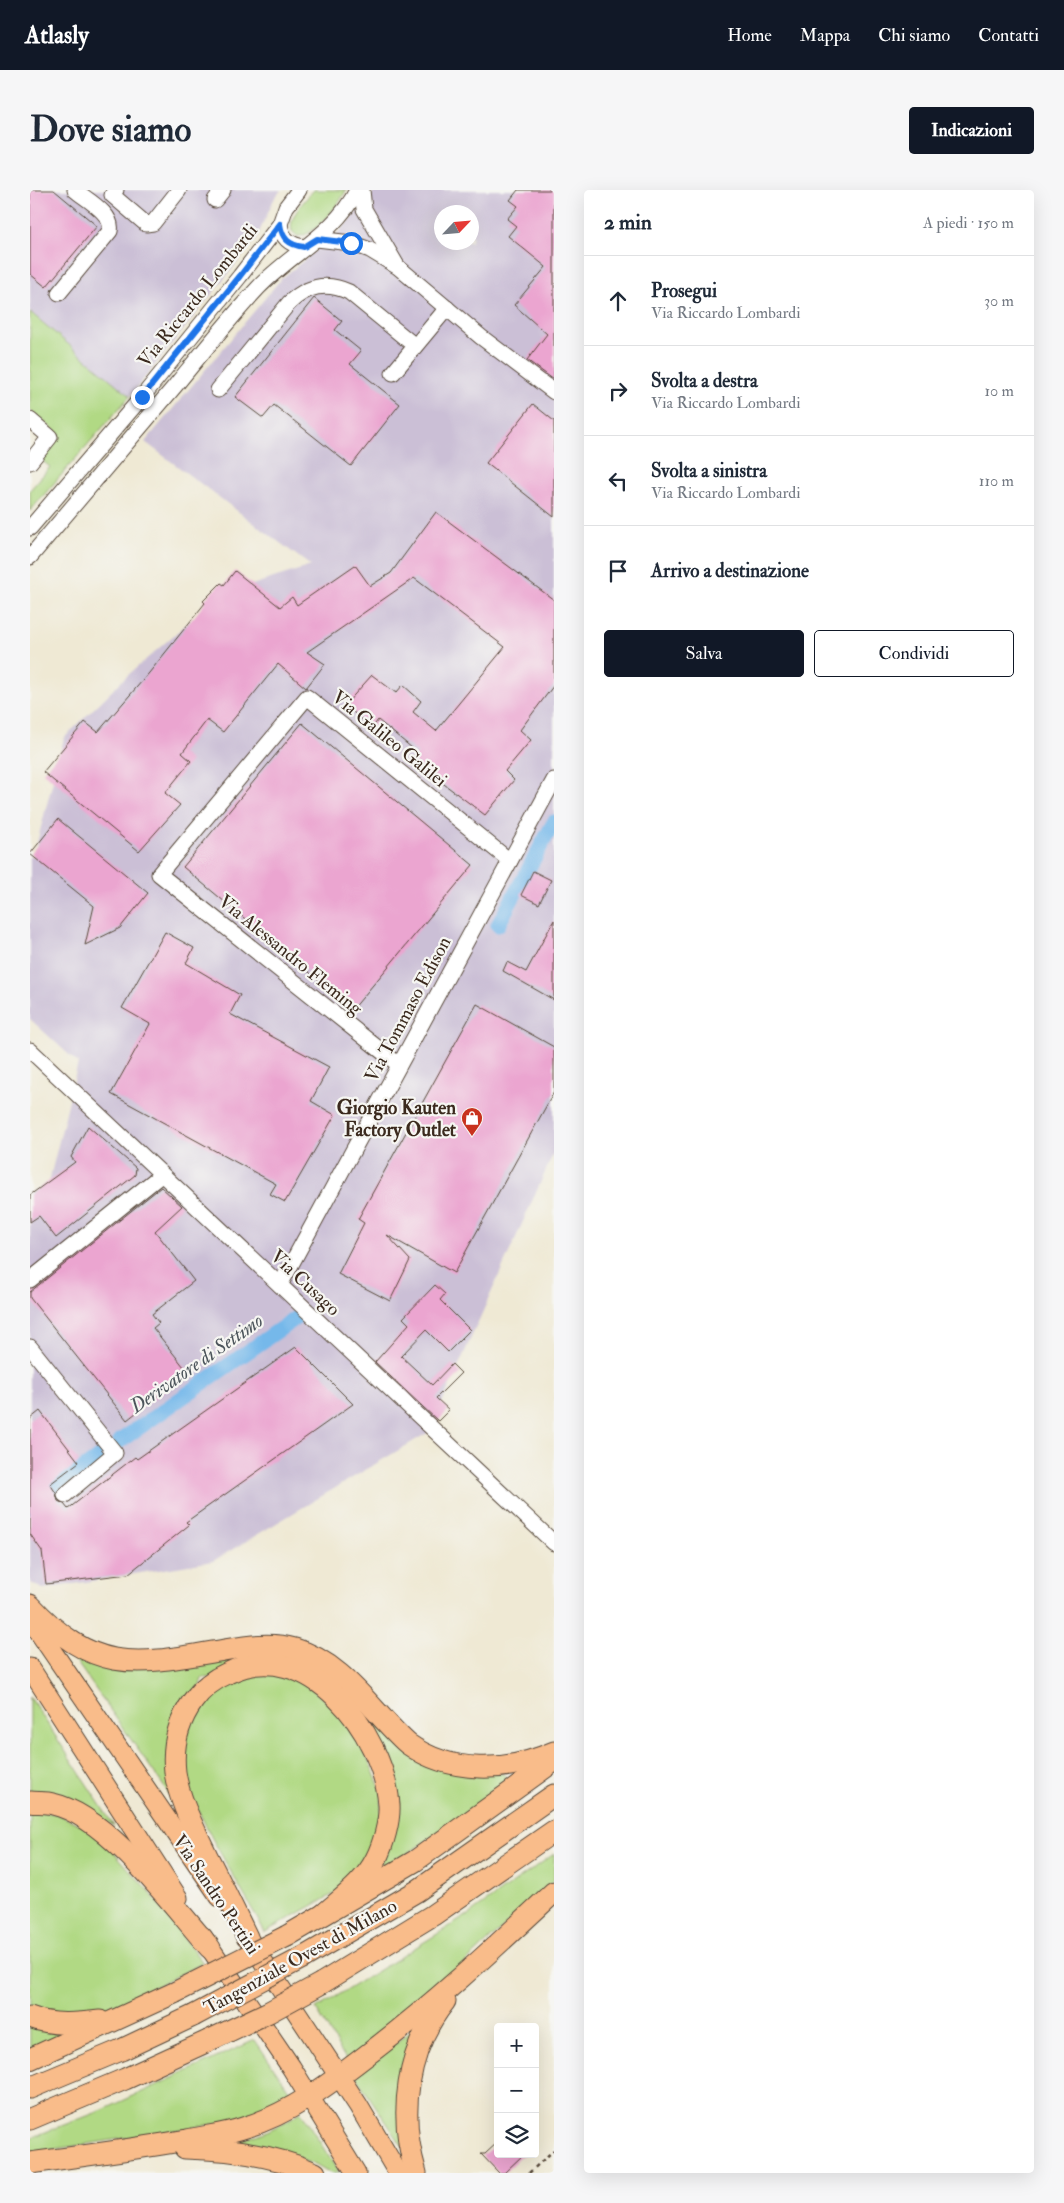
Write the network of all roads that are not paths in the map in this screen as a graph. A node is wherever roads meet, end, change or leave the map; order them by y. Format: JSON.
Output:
{"nodes":[{"id":1,"x":75,"y":190,"type":"edge"},
{"id":2,"x":116,"y":190,"type":"edge"},
{"id":3,"x":179,"y":190,"type":"edge"},
{"id":4,"x":286,"y":190,"type":"edge"},
{"id":5,"x":299,"y":190,"type":"edge"},
{"id":6,"x":357,"y":190,"type":"edge"},
{"id":7,"x":362,"y":190,"type":"edge"},
{"id":8,"x":286,"y":207,"type":"junction"},
{"id":9,"x":280,"y":224,"type":"junction"},
{"id":10,"x":311,"y":243,"type":"junction"},
{"id":11,"x":398,"y":267,"type":"junction"},
{"id":12,"x":59,"y":293,"type":"dead end"},
{"id":13,"x":447,"y":308,"type":"junction"},
{"id":14,"x":415,"y":346,"type":"junction"},
{"id":15,"x":393,"y":373,"type":"dead end"},
{"id":16,"x":218,"y":390,"type":"dead end"},
{"id":17,"x":554,"y":392,"type":"edge"},
{"id":18,"x":30,"y":420,"type":"edge"},
{"id":19,"x":30,"y":462,"type":"edge"},
{"id":20,"x":30,"y":528,"type":"edge"},
{"id":21,"x":30,"y":558,"type":"edge"},
{"id":22,"x":554,"y":780,"type":"edge"},
{"id":23,"x":510,"y":861,"type":"junction"},
{"id":24,"x":159,"y":874,"type":"joint"},
{"id":25,"x":30,"y":1050,"type":"edge"},
{"id":26,"x":399,"y":1065,"type":"junction"},
{"id":27,"x":161,"y":1175,"type":"junction"},
{"id":28,"x":30,"y":1280,"type":"edge"},
{"id":29,"x":280,"y":1285,"type":"junction"},
{"id":30,"x":30,"y":1347,"type":"edge"},
{"id":31,"x":65,"y":1495,"type":"dead end"},
{"id":32,"x":554,"y":1544,"type":"edge"},
{"id":33,"x":30,"y":1605,"type":"edge"},
{"id":34,"x":30,"y":1619,"type":"edge"},
{"id":35,"x":30,"y":1668,"type":"edge"},
{"id":36,"x":554,"y":1752,"type":"edge"},
{"id":37,"x":554,"y":1761,"type":"edge"},
{"id":38,"x":554,"y":1795,"type":"edge"},
{"id":39,"x":30,"y":1802,"type":"edge"},
{"id":40,"x":554,"y":1831,"type":"edge"},
{"id":41,"x":554,"y":1892,"type":"edge"},
{"id":42,"x":324,"y":1914,"type":"junction"},
{"id":43,"x":247,"y":1937,"type":"junction"},
{"id":44,"x":210,"y":1948,"type":"junction"},
{"id":45,"x":469,"y":1971,"type":"junction"},
{"id":46,"x":30,"y":2017,"type":"edge"},
{"id":47,"x":118,"y":2019,"type":"junction"},
{"id":48,"x":30,"y":2059,"type":"edge"},
{"id":49,"x":339,"y":2076,"type":"junction"},
{"id":50,"x":30,"y":2088,"type":"edge"},
{"id":51,"x":308,"y":2096,"type":"junction"},
{"id":52,"x":30,"y":2119,"type":"edge"},
{"id":53,"x":145,"y":2147,"type":"junction"},
{"id":54,"x":30,"y":2163,"type":"edge"},
{"id":55,"x":315,"y":2173,"type":"edge"},
{"id":56,"x":356,"y":2173,"type":"edge"},
{"id":57,"x":398,"y":2173,"type":"edge"},
{"id":58,"x":416,"y":2173,"type":"edge"}],
"edges":[{"from":1,"to":12,"type":"street"},
{"from":2,"to":3,"type":"street"},
{"from":4,"to":8,"type":"street"},
{"from":5,"to":8,"type":"street","name":"Via Riccardo Lombardi"},
{"from":6,"to":10,"type":"street"},
{"from":7,"to":11,"type":"street","name":"Via Riccardo Lombardi"},
{"from":8,"to":9,"type":"street","name":"Via Riccardo Lombardi"},
{"from":9,"to":10,"type":"street","name":"Via Riccardo Lombardi"},
{"from":9,"to":20,"type":"street","name":"Via Riccardo Lombardi"},
{"from":10,"to":11,"type":"street","name":"Via Riccardo Lombardi"},
{"from":10,"to":21,"type":"street"},
{"from":11,"to":13,"type":"street","name":"Via Riccardo Lombardi"},
{"from":13,"to":14,"type":"street"},
{"from":13,"to":17,"type":"street","name":"Via Riccardo Lombardi"},
{"from":14,"to":15,"type":"street"},
{"from":14,"to":16,"type":"street"},
{"from":18,"to":19,"type":"street"},
{"from":22,"to":23,"type":"street","name":"Via Tommaso Edison"},
{"from":23,"to":24,"type":"street","name":"Via Galileo Galilei"},
{"from":23,"to":26,"type":"street","name":"Via Tommaso Edison"},
{"from":24,"to":26,"type":"street","name":"Via Alessandro Fleming"},
{"from":25,"to":27,"type":"street","name":"Via Cusago"},
{"from":26,"to":29,"type":"street","name":"Via Tommaso Edison"},
{"from":27,"to":28,"type":"street"},
{"from":27,"to":29,"type":"street","name":"Via Cusago"},
{"from":29,"to":32,"type":"street","name":"Via Cusago"},
{"from":30,"to":31,"type":"street"},
{"from":33,"to":36,"type":"highway"},
{"from":34,"to":43,"type":"main road","name":"Via Sandro Pertini"},
{"from":35,"to":44,"type":"main road","name":"Via Sandro Pertini"},
{"from":37,"to":42,"type":"highway"},
{"from":38,"to":50,"type":"highway","name":"Tangenziale Ovest di Milano","bridge":true},
{"from":39,"to":44,"type":"highway"},
{"from":40,"to":52,"type":"highway","name":"Tangenziale Ovest di Milano","bridge":true},
{"from":41,"to":45,"type":"highway"},
{"from":42,"to":43,"type":"highway"},
{"from":42,"to":47,"type":"highway","bridge":true},
{"from":43,"to":49,"type":"main road","name":"Via Sandro Pertini"},
{"from":44,"to":51,"type":"main road","name":"Via Sandro Pertini"},
{"from":45,"to":49,"type":"highway"},
{"from":45,"to":58,"type":"highway"},
{"from":46,"to":47,"type":"highway"},
{"from":47,"to":48,"type":"highway"},
{"from":49,"to":51,"type":"highway"},
{"from":49,"to":57,"type":"main road","name":"Via Sandro Pertini"},
{"from":51,"to":53,"type":"highway"},
{"from":51,"to":56,"type":"main road","name":"Via Sandro Pertini"},
{"from":53,"to":54,"type":"highway"},
{"from":53,"to":55,"type":"highway"}]}
